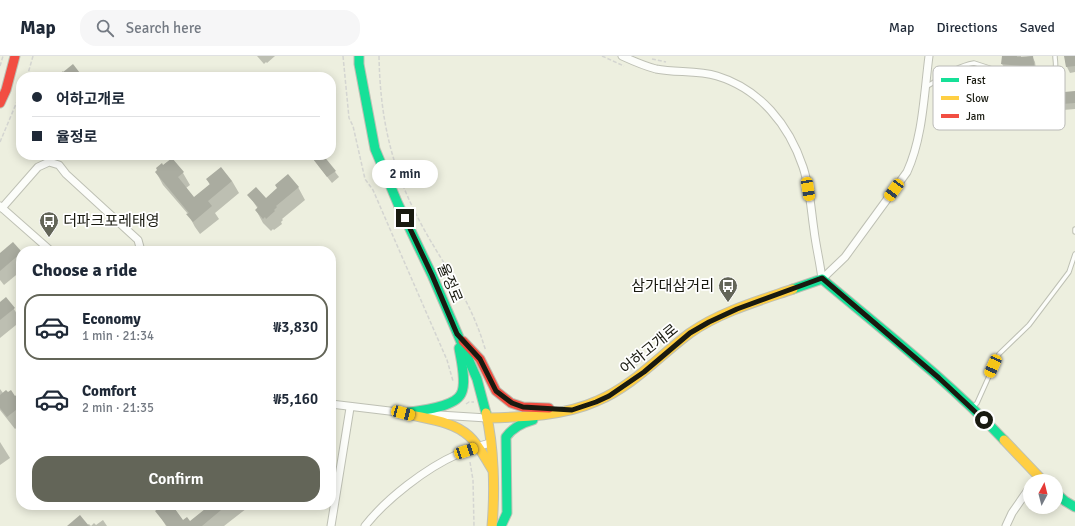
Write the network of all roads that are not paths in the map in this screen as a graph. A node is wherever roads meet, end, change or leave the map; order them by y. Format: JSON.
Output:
{"nodes":[{"id":1,"x":15,"y":56,"type":"edge"},
{"id":2,"x":359,"y":56,"type":"edge"},
{"id":3,"x":622,"y":56,"type":"edge"},
{"id":4,"x":929,"y":56,"type":"edge"},
{"id":5,"x":1055,"y":56,"type":"edge"},
{"id":6,"x":964,"y":66,"type":"edge"},
{"id":7,"x":984,"y":66,"type":"edge"},
{"id":8,"x":1056,"y":66,"type":"edge"},
{"id":9,"x":933,"y":83,"type":"edge"},
{"id":10,"x":925,"y":88,"type":"junction"},
{"id":11,"x":0,"y":103,"type":"edge"},
{"id":12,"x":1,"y":207,"type":"edge"},
{"id":13,"x":1075,"y":229,"type":"edge"},
{"id":14,"x":1075,"y":232,"type":"edge"},
{"id":15,"x":45,"y":246,"type":"edge"},
{"id":16,"x":140,"y":246,"type":"edge"},
{"id":17,"x":1075,"y":254,"type":"edge"},
{"id":18,"x":822,"y":278,"type":"junction"},
{"id":19,"x":457,"y":334,"type":"junction"},
{"id":20,"x":336,"y":405,"type":"edge"},
{"id":21,"x":350,"y":408,"type":"junction"},
{"id":22,"x":972,"y":408,"type":"junction"},
{"id":23,"x":572,"y":410,"type":"junction"},
{"id":24,"x":403,"y":413,"type":"junction"},
{"id":25,"x":487,"y":418,"type":"junction"},
{"id":26,"x":490,"y":443,"type":"junction"},
{"id":27,"x":477,"y":447,"type":"junction"},
{"id":28,"x":493,"y":470,"type":"junction"},
{"id":29,"x":1034,"y":474,"type":"edge"},
{"id":30,"x":336,"y":495,"type":"edge"},
{"id":31,"x":1023,"y":497,"type":"edge"},
{"id":32,"x":1063,"y":499,"type":"edge"},
{"id":33,"x":1075,"y":507,"type":"edge"},
{"id":34,"x":334,"y":510,"type":"edge"},
{"id":35,"x":331,"y":526,"type":"edge"},
{"id":36,"x":365,"y":526,"type":"edge"},
{"id":37,"x":492,"y":526,"type":"edge"},
{"id":38,"x":501,"y":526,"type":"edge"},
{"id":39,"x":1006,"y":526,"type":"edge"}],
"edges":[{"from":1,"to":11,"type":"main road"},
{"from":2,"to":19,"type":"main road","name":"율정로"},
{"from":3,"to":18,"type":"street"},
{"from":4,"to":10,"type":"street","name":"어하고개로"},
{"from":5,"to":8,"type":"lane"},
{"from":6,"to":7,"type":"lane"},
{"from":9,"to":10,"type":"lane"},
{"from":10,"to":18,"type":"street","name":"어하고개로"},
{"from":12,"to":15,"type":"street"},
{"from":12,"to":16,"type":"street"},
{"from":13,"to":14,"type":"lane"},
{"from":17,"to":22,"type":"lane"},
{"from":18,"to":22,"type":"main road"},
{"from":18,"to":23,"type":"main road","name":"어하고개로"},
{"from":19,"to":23,"type":"main road"},
{"from":19,"to":24,"type":"main road"},
{"from":19,"to":25,"type":"main road","name":"율정로"},
{"from":20,"to":21,"type":"street"},
{"from":21,"to":24,"type":"street"},
{"from":21,"to":30,"type":"street"},
{"from":22,"to":29,"type":"main road"},
{"from":23,"to":25,"type":"main road","name":"어하고개로"},
{"from":23,"to":38,"type":"main road"},
{"from":24,"to":25,"type":"street"},
{"from":24,"to":27,"type":"main road"},
{"from":25,"to":26,"type":"main road","name":"율정로"},
{"from":26,"to":27,"type":"street"},
{"from":26,"to":28,"type":"main road","name":"율정로"},
{"from":27,"to":28,"type":"main road"},
{"from":27,"to":36,"type":"street"},
{"from":28,"to":37,"type":"main road","name":"율정로"},
{"from":31,"to":39,"type":"street"},
{"from":32,"to":33,"type":"main road"},
{"from":34,"to":35,"type":"street"}]}
